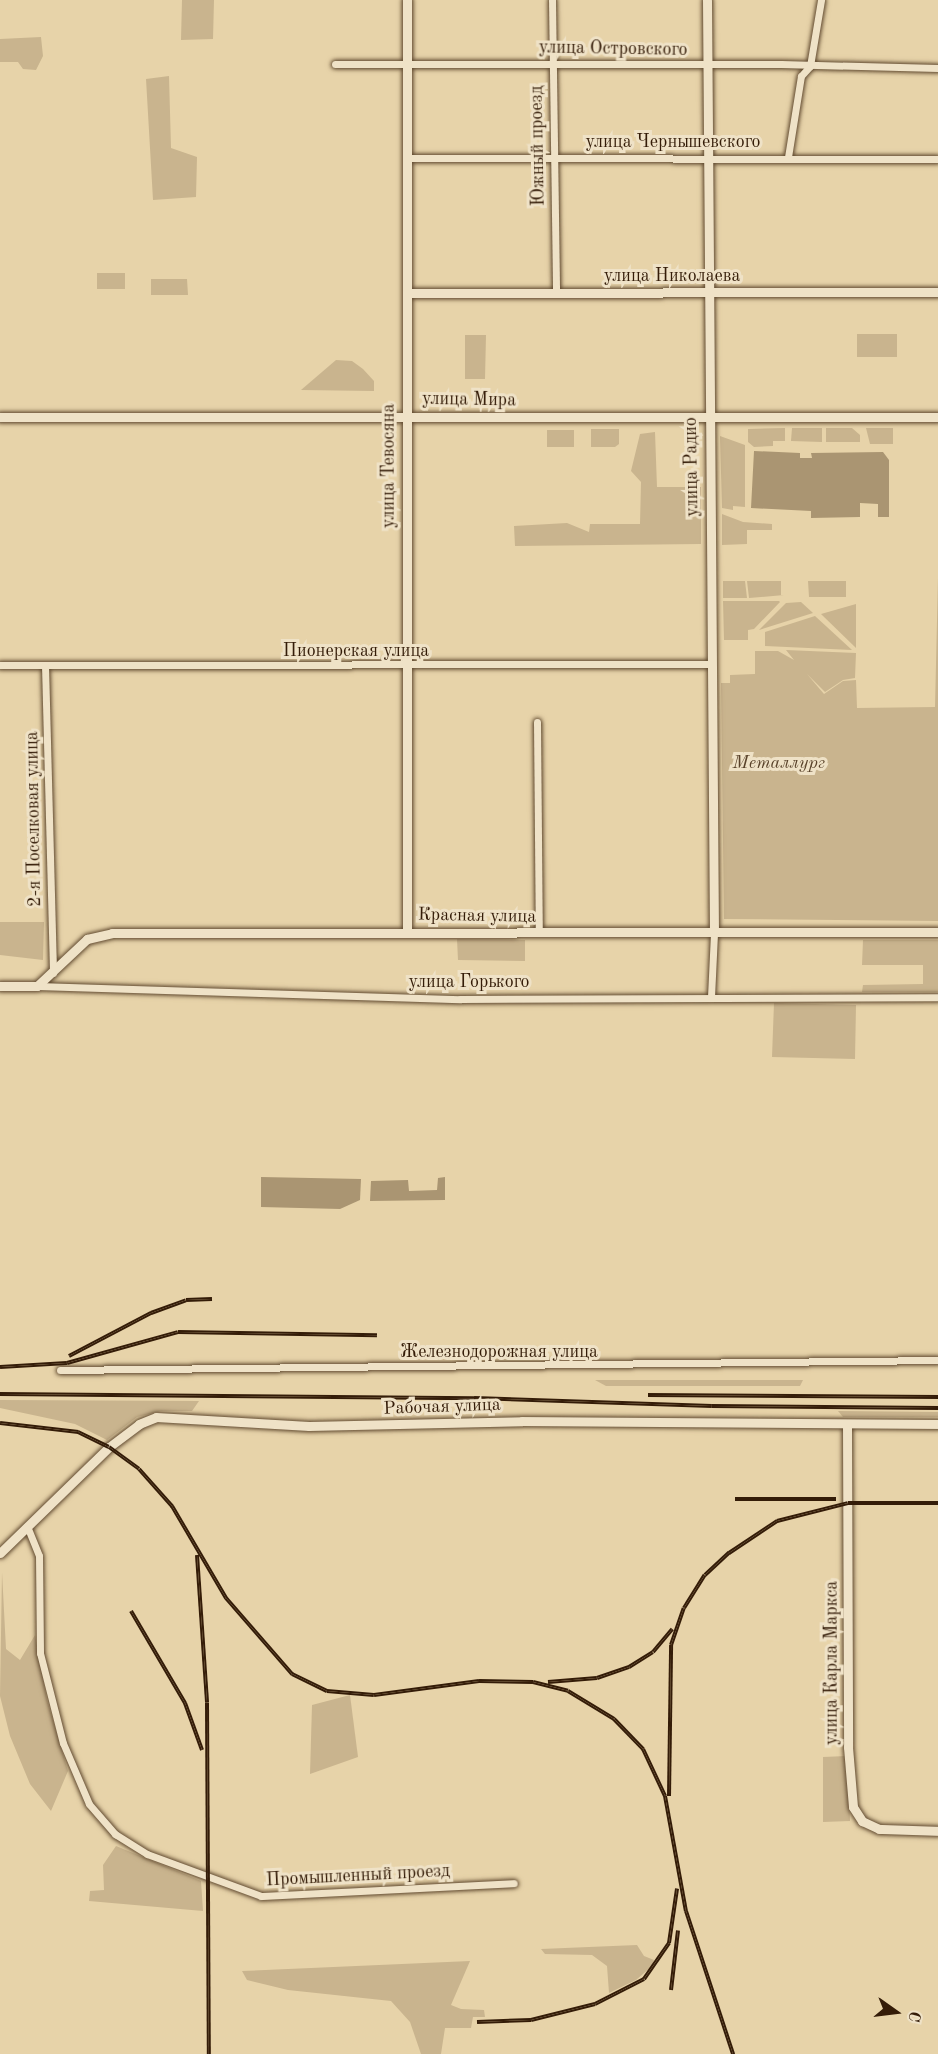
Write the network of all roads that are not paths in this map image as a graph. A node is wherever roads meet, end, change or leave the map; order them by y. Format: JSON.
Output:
{"nodes":[{"id":1,"x":407,"y":0,"type":"edge"},
{"id":2,"x":552,"y":0,"type":"edge"},
{"id":3,"x":706,"y":0,"type":"edge"},
{"id":4,"x":822,"y":0,"type":"edge"},
{"id":5,"x":553,"y":63,"type":"junction"},
{"id":6,"x":334,"y":64,"type":"dead end"},
{"id":7,"x":411,"y":64,"type":"junction"},
{"id":8,"x":708,"y":65,"type":"junction"},
{"id":9,"x":810,"y":66,"type":"junction"},
{"id":10,"x":938,"y":68,"type":"edge"},
{"id":11,"x":553,"y":157,"type":"junction"},
{"id":12,"x":707,"y":157,"type":"junction"},
{"id":13,"x":788,"y":157,"type":"junction"},
{"id":14,"x":408,"y":158,"type":"junction"},
{"id":15,"x":937,"y":159,"type":"edge"},
{"id":16,"x":407,"y":292,"type":"junction"},
{"id":17,"x":938,"y":292,"type":"edge"},
{"id":18,"x":556,"y":293,"type":"junction"},
{"id":19,"x":706,"y":293,"type":"junction"},
{"id":20,"x":405,"y":415,"type":"junction"},
{"id":21,"x":0,"y":417,"type":"edge"},
{"id":22,"x":707,"y":417,"type":"junction"},
{"id":23,"x":938,"y":417,"type":"edge"},
{"id":24,"x":712,"y":664,"type":"junction"},
{"id":25,"x":0,"y":665,"type":"edge"},
{"id":26,"x":45,"y":665,"type":"junction"},
{"id":27,"x":405,"y":666,"type":"junction"},
{"id":28,"x":537,"y":722,"type":"dead end"},
{"id":29,"x":407,"y":932,"type":"junction"},
{"id":30,"x":938,"y":932,"type":"edge"},
{"id":31,"x":539,"y":933,"type":"junction"},
{"id":32,"x":714,"y":933,"type":"junction"},
{"id":33,"x":53,"y":973,"type":"junction"},
{"id":34,"x":0,"y":986,"type":"edge"},
{"id":35,"x":37,"y":986,"type":"junction"},
{"id":36,"x":711,"y":997,"type":"junction"},
{"id":37,"x":938,"y":998,"type":"edge"},
{"id":38,"x":938,"y":1360,"type":"edge"},
{"id":39,"x":60,"y":1370,"type":"dead end"},
{"id":40,"x":938,"y":1424,"type":"edge"},
{"id":41,"x":847,"y":1425,"type":"junction"},
{"id":42,"x":27,"y":1526,"type":"junction"},
{"id":43,"x":0,"y":1553,"type":"edge"},
{"id":44,"x":938,"y":1831,"type":"edge"},
{"id":45,"x":514,"y":1883,"type":"dead end"}],
"edges":[{"from":1,"to":7,"type":"main road","name":"улица Тевосяна"},
{"from":2,"to":5,"type":"street","name":"Южный проезд"},
{"from":3,"to":8,"type":"main road","name":"улица Радио"},
{"from":4,"to":9,"type":"street"},
{"from":5,"to":7,"type":"street","name":"улица Островского"},
{"from":5,"to":8,"type":"street","name":"улица Островского"},
{"from":5,"to":11,"type":"street","name":"Южный проезд"},
{"from":6,"to":7,"type":"street","name":"улица Островского"},
{"from":7,"to":14,"type":"main road","name":"улица Тевосяна"},
{"from":8,"to":9,"type":"street","name":"улица Островского"},
{"from":8,"to":12,"type":"main road","name":"улица Радио"},
{"from":9,"to":10,"type":"street","name":"улица Островского"},
{"from":9,"to":13,"type":"street"},
{"from":11,"to":12,"type":"street","name":"улица Чернышевского"},
{"from":11,"to":14,"type":"street","name":"улица Чернышевского"},
{"from":11,"to":18,"type":"street","name":"Южный проезд"},
{"from":12,"to":13,"type":"street","name":"улица Чернышевского"},
{"from":12,"to":19,"type":"main road","name":"улица Радио"},
{"from":13,"to":15,"type":"street","name":"улица Чернышевского"},
{"from":14,"to":16,"type":"main road","name":"улица Тевосяна"},
{"from":16,"to":18,"type":"main road","name":"улица Николаева"},
{"from":16,"to":20,"type":"main road","name":"улица Тевосяна"},
{"from":17,"to":19,"type":"main road","name":"улица Николаева"},
{"from":18,"to":19,"type":"main road","name":"улица Николаева"},
{"from":19,"to":22,"type":"main road","name":"улица Радио"},
{"from":20,"to":21,"type":"main road","name":"улица Мира"},
{"from":20,"to":22,"type":"main road","name":"улица Мира"},
{"from":20,"to":27,"type":"main road","name":"улица Тевосяна"},
{"from":22,"to":23,"type":"main road","name":"улица Мира"},
{"from":22,"to":24,"type":"main road","name":"улица Радио"},
{"from":24,"to":27,"type":"street","name":"Пионерская улица"},
{"from":24,"to":32,"type":"main road","name":"улица Радио"},
{"from":25,"to":26,"type":"street","name":"Пионерская улица"},
{"from":26,"to":27,"type":"street","name":"Пионерская улица"},
{"from":26,"to":33,"type":"street","name":"2-я Поселковая улица"},
{"from":27,"to":29,"type":"main road","name":"улица Тевосяна"},
{"from":28,"to":31,"type":"street"},
{"from":29,"to":31,"type":"main road","name":"Красная улица"},
{"from":29,"to":33,"type":"main road","name":"Красная улица"},
{"from":30,"to":32,"type":"main road","name":"Красная улица"},
{"from":31,"to":32,"type":"main road","name":"Красная улица"},
{"from":32,"to":36,"type":"street"},
{"from":33,"to":35,"type":"main road","name":"Красная улица"},
{"from":34,"to":35,"type":"main road","name":"улица Горького"},
{"from":35,"to":36,"type":"street","name":"улица Горького"},
{"from":36,"to":37,"type":"street","name":"улица Горького"},
{"from":38,"to":39,"type":"street","name":"Железнодорожная улица"},
{"from":40,"to":41,"type":"main road","name":"Рабочая улица"},
{"from":41,"to":42,"type":"main road","name":"Рабочая улица"},
{"from":41,"to":44,"type":"main road","name":"улица Карла Маркса"},
{"from":42,"to":43,"type":"main road","name":"Рабочая улица"},
{"from":42,"to":45,"type":"street","name":"Промышленный проезд"}]}
